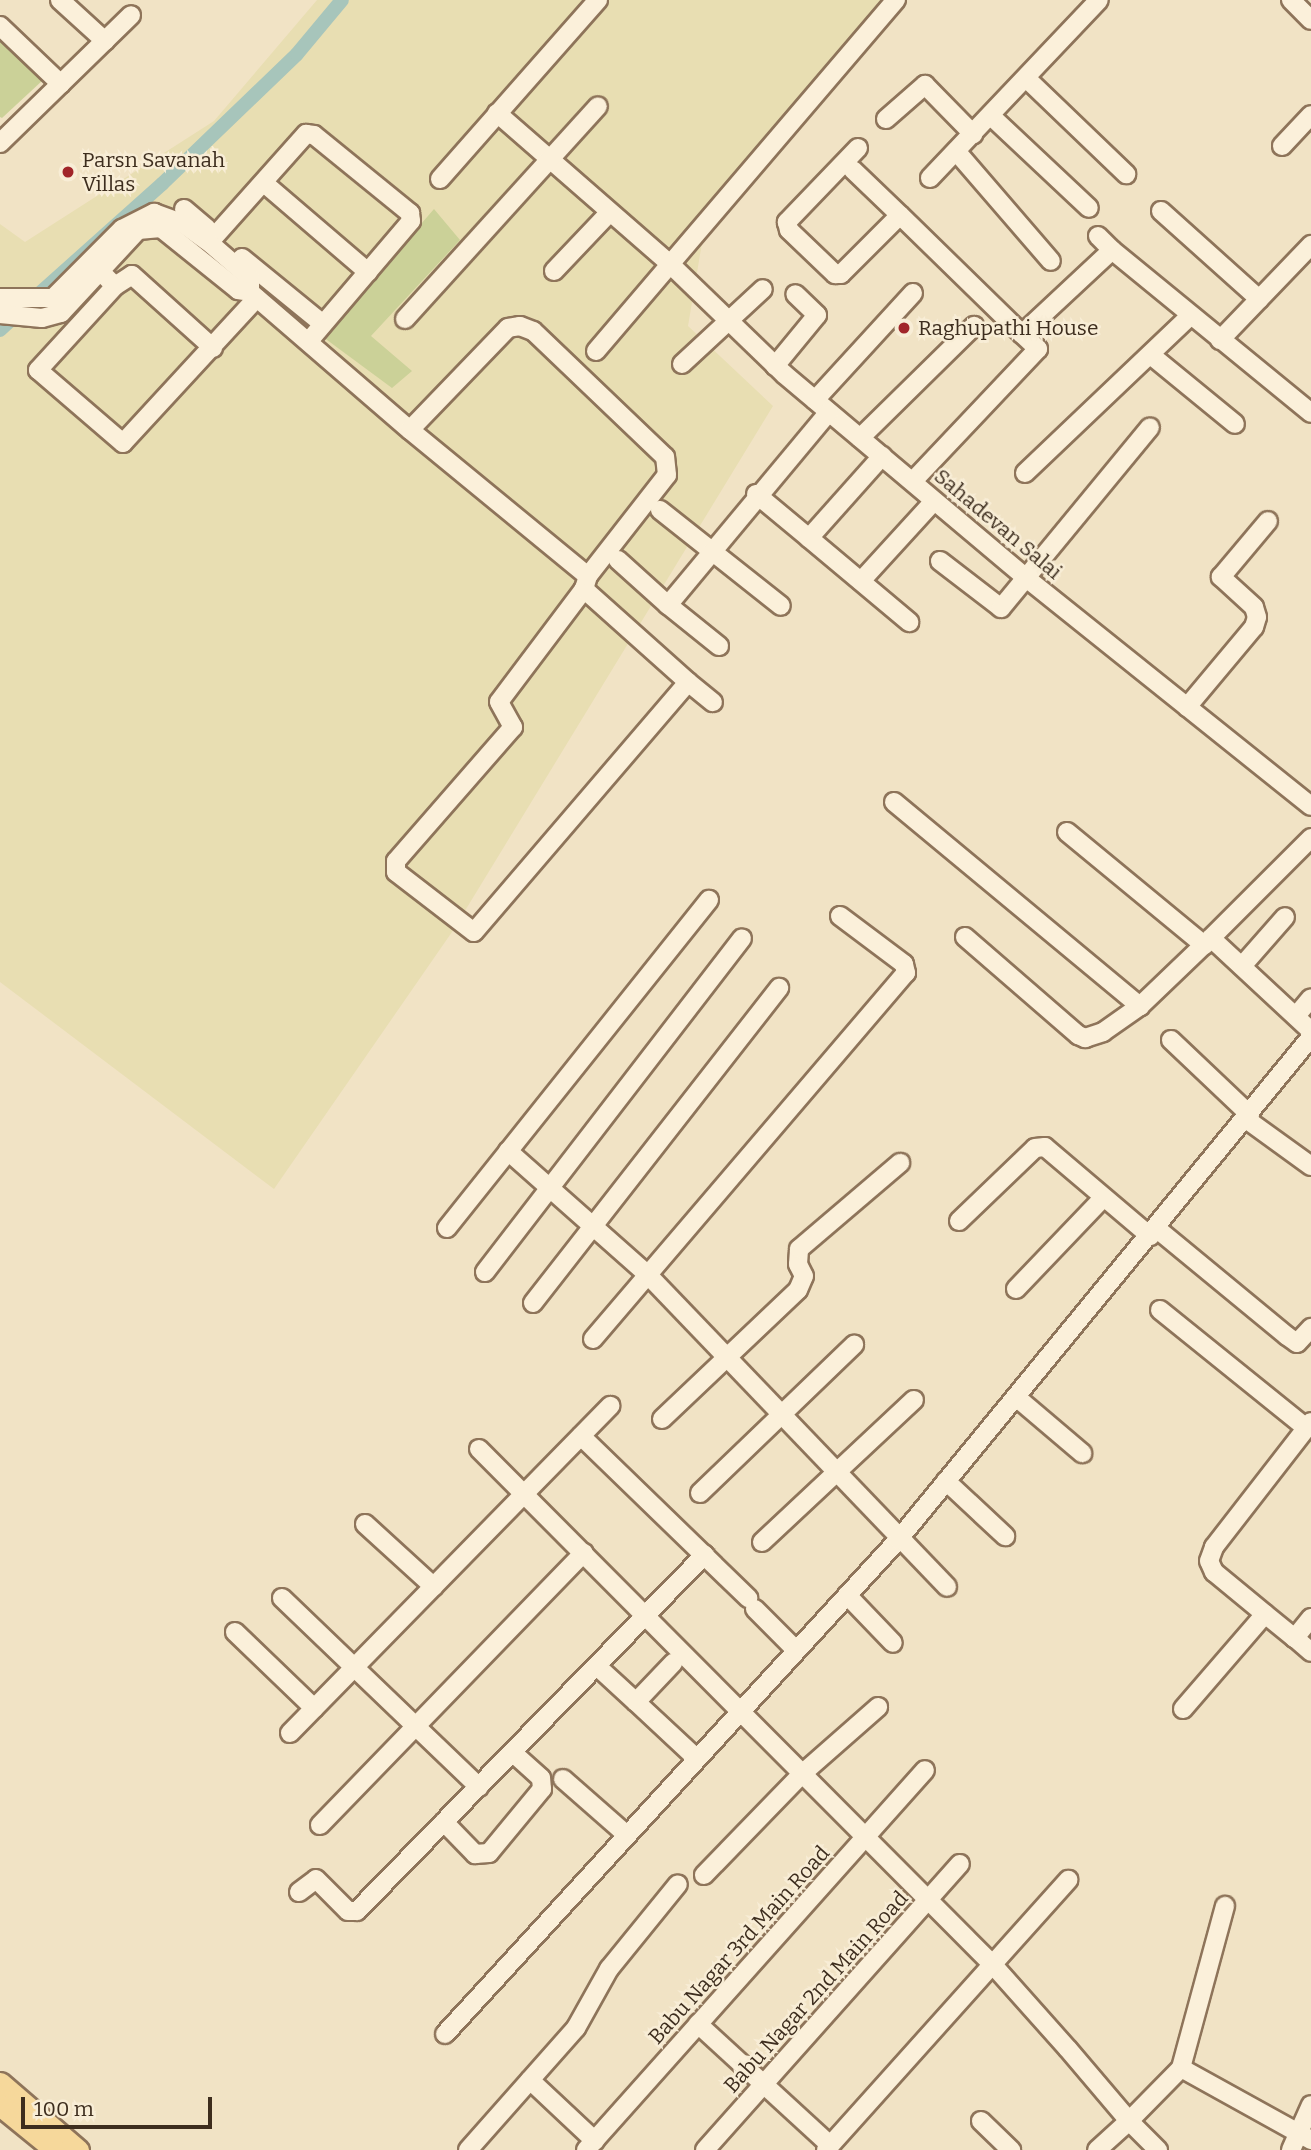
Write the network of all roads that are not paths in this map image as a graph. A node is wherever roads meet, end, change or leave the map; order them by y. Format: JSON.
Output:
{"nodes":[{"id":1,"x":60,"y":0,"type":"edge"},
{"id":2,"x":598,"y":0,"type":"edge"},
{"id":3,"x":896,"y":0,"type":"edge"},
{"id":4,"x":1099,"y":0,"type":"edge"},
{"id":5,"x":1291,"y":0,"type":"edge"},
{"id":6,"x":131,"y":15,"type":"dead end"},
{"id":7,"x":1311,"y":20,"type":"edge"},
{"id":8,"x":0,"y":26,"type":"edge"},
{"id":9,"x":105,"y":41,"type":"junction"},
{"id":10,"x":1026,"y":78,"type":"junction"},
{"id":11,"x":61,"y":84,"type":"junction"},
{"id":12,"x":598,"y":106,"type":"dead end"},
{"id":13,"x":497,"y":113,"type":"junction"},
{"id":14,"x":1311,"y":115,"type":"edge"},
{"id":15,"x":991,"y":116,"type":"junction"},
{"id":16,"x":886,"y":119,"type":"dead end"},
{"id":17,"x":973,"y":134,"type":"junction"},
{"id":18,"x":0,"y":143,"type":"edge"},
{"id":19,"x":1282,"y":146,"type":"dead end"},
{"id":20,"x":858,"y":148,"type":"dead end"},
{"id":21,"x":956,"y":151,"type":"junction"},
{"id":22,"x":551,"y":160,"type":"junction"},
{"id":23,"x":853,"y":170,"type":"dead end"},
{"id":24,"x":1126,"y":174,"type":"dead end"},
{"id":25,"x":930,"y":177,"type":"dead end"},
{"id":26,"x":440,"y":179,"type":"dead end"},
{"id":27,"x":264,"y":183,"type":"junction"},
{"id":28,"x":1089,"y":208,"type":"dead end"},
{"id":29,"x":184,"y":209,"type":"dead end"},
{"id":30,"x":1161,"y":211,"type":"dead end"},
{"id":31,"x":610,"y":212,"type":"junction"},
{"id":32,"x":900,"y":215,"type":"junction"},
{"id":33,"x":130,"y":230,"type":"junction"},
{"id":34,"x":1098,"y":236,"type":"dead end"},
{"id":35,"x":1311,"y":245,"type":"edge"},
{"id":36,"x":1112,"y":250,"type":"junction"},
{"id":37,"x":216,"y":252,"type":"junction"},
{"id":38,"x":1051,"y":261,"type":"dead end"},
{"id":39,"x":668,"y":262,"type":"junction"},
{"id":40,"x":100,"y":271,"type":"junction"},
{"id":41,"x":554,"y":271,"type":"dead end"},
{"id":42,"x":368,"y":272,"type":"junction"},
{"id":43,"x":116,"y":286,"type":"junction"},
{"id":44,"x":763,"y":289,"type":"dead end"},
{"id":45,"x":913,"y":293,"type":"dead end"},
{"id":46,"x":794,"y":294,"type":"dead end"},
{"id":47,"x":253,"y":295,"type":"junction"},
{"id":48,"x":0,"y":298,"type":"edge"},
{"id":49,"x":1259,"y":299,"type":"junction"},
{"id":50,"x":57,"y":305,"type":"junction"},
{"id":51,"x":0,"y":314,"type":"edge"},
{"id":52,"x":1189,"y":317,"type":"junction"},
{"id":53,"x":405,"y":319,"type":"dead end"},
{"id":54,"x":726,"y":323,"type":"junction"},
{"id":55,"x":323,"y":324,"type":"junction"},
{"id":56,"x":974,"y":326,"type":"dead end"},
{"id":57,"x":1022,"y":334,"type":"junction"},
{"id":58,"x":1220,"y":340,"type":"junction"},
{"id":59,"x":309,"y":341,"type":"junction"},
{"id":60,"x":213,"y":348,"type":"junction"},
{"id":61,"x":596,"y":351,"type":"dead end"},
{"id":62,"x":1152,"y":356,"type":"junction"},
{"id":63,"x":682,"y":364,"type":"dead end"},
{"id":64,"x":775,"y":366,"type":"junction"},
{"id":65,"x":815,"y":400,"type":"junction"},
{"id":66,"x":829,"y":412,"type":"junction"},
{"id":67,"x":1311,"y":413,"type":"edge"},
{"id":68,"x":1235,"y":424,"type":"dead end"},
{"id":69,"x":1150,"y":427,"type":"dead end"},
{"id":70,"x":410,"y":430,"type":"junction"},
{"id":71,"x":860,"y":438,"type":"junction"},
{"id":72,"x":882,"y":456,"type":"junction"},
{"id":73,"x":1025,"y":473,"type":"dead end"},
{"id":74,"x":913,"y":481,"type":"junction"},
{"id":75,"x":757,"y":494,"type":"junction"},
{"id":76,"x":934,"y":501,"type":"junction"},
{"id":77,"x":660,"y":510,"type":"dead end"},
{"id":78,"x":1268,"y":521,"type":"dead end"},
{"id":79,"x":808,"y":538,"type":"junction"},
{"id":80,"x":710,"y":552,"type":"junction"},
{"id":81,"x":618,"y":560,"type":"dead end"},
{"id":82,"x":940,"y":561,"type":"dead end"},
{"id":83,"x":1025,"y":577,"type":"junction"},
{"id":84,"x":861,"y":581,"type":"junction"},
{"id":85,"x":586,"y":582,"type":"junction"},
{"id":86,"x":668,"y":605,"type":"junction"},
{"id":87,"x":781,"y":606,"type":"dead end"},
{"id":88,"x":909,"y":622,"type":"dead end"},
{"id":89,"x":719,"y":646,"type":"dead end"},
{"id":90,"x":688,"y":682,"type":"junction"},
{"id":91,"x":713,"y":702,"type":"dead end"},
{"id":92,"x":1187,"y":707,"type":"junction"},
{"id":93,"x":894,"y":802,"type":"dead end"},
{"id":94,"x":1311,"y":806,"type":"edge"},
{"id":95,"x":1067,"y":832,"type":"dead end"},
{"id":96,"x":1311,"y":838,"type":"edge"},
{"id":97,"x":709,"y":900,"type":"dead end"},
{"id":98,"x":840,"y":916,"type":"dead end"},
{"id":99,"x":1285,"y":917,"type":"dead end"},
{"id":100,"x":965,"y":937,"type":"dead end"},
{"id":101,"x":742,"y":938,"type":"dead end"},
{"id":102,"x":1207,"y":942,"type":"junction"},
{"id":103,"x":1242,"y":966,"type":"junction"},
{"id":104,"x":779,"y":988,"type":"dead end"},
{"id":105,"x":1311,"y":998,"type":"edge"},
{"id":106,"x":1140,"y":1006,"type":"junction"},
{"id":107,"x":1296,"y":1016,"type":"junction"},
{"id":108,"x":1311,"y":1031,"type":"edge"},
{"id":109,"x":1311,"y":1037,"type":"edge"},
{"id":110,"x":1171,"y":1040,"type":"dead end"},
{"id":111,"x":1248,"y":1117,"type":"junction"},
{"id":112,"x":508,"y":1151,"type":"junction"},
{"id":113,"x":900,"y":1163,"type":"dead end"},
{"id":114,"x":1311,"y":1166,"type":"edge"},
{"id":115,"x":548,"y":1188,"type":"junction"},
{"id":116,"x":1102,"y":1199,"type":"junction"},
{"id":117,"x":959,"y":1221,"type":"dead end"},
{"id":118,"x":594,"y":1225,"type":"junction"},
{"id":119,"x":447,"y":1228,"type":"dead end"},
{"id":120,"x":1153,"y":1232,"type":"junction"},
{"id":121,"x":485,"y":1272,"type":"dead end"},
{"id":122,"x":648,"y":1275,"type":"junction"},
{"id":123,"x":1016,"y":1289,"type":"dead end"},
{"id":124,"x":533,"y":1303,"type":"dead end"},
{"id":125,"x":1160,"y":1310,"type":"dead end"},
{"id":126,"x":1311,"y":1328,"type":"edge"},
{"id":127,"x":593,"y":1339,"type":"dead end"},
{"id":128,"x":853,"y":1345,"type":"dead end"},
{"id":129,"x":724,"y":1358,"type":"junction"},
{"id":130,"x":1016,"y":1397,"type":"junction"},
{"id":131,"x":914,"y":1400,"type":"dead end"},
{"id":132,"x":610,"y":1406,"type":"dead end"},
{"id":133,"x":779,"y":1416,"type":"junction"},
{"id":134,"x":662,"y":1419,"type":"dead end"},
{"id":135,"x":1309,"y":1425,"type":"edge"},
{"id":136,"x":581,"y":1436,"type":"junction"},
{"id":137,"x":479,"y":1449,"type":"dead end"},
{"id":138,"x":1082,"y":1453,"type":"dead end"},
{"id":139,"x":835,"y":1474,"type":"junction"},
{"id":140,"x":946,"y":1481,"type":"junction"},
{"id":141,"x":700,"y":1493,"type":"dead end"},
{"id":142,"x":525,"y":1495,"type":"junction"},
{"id":143,"x":365,"y":1524,"type":"dead end"},
{"id":144,"x":1005,"y":1536,"type":"dead end"},
{"id":145,"x":898,"y":1540,"type":"junction"},
{"id":146,"x":762,"y":1542,"type":"dead end"},
{"id":147,"x":583,"y":1553,"type":"junction"},
{"id":148,"x":705,"y":1555,"type":"junction"},
{"id":149,"x":434,"y":1587,"type":"junction"},
{"id":150,"x":947,"y":1587,"type":"dead end"},
{"id":151,"x":847,"y":1595,"type":"junction"},
{"id":152,"x":282,"y":1598,"type":"dead end"},
{"id":153,"x":1265,"y":1614,"type":"junction"},
{"id":154,"x":648,"y":1615,"type":"junction"},
{"id":155,"x":1311,"y":1618,"type":"edge"},
{"id":156,"x":235,"y":1632,"type":"dead end"},
{"id":157,"x":1295,"y":1639,"type":"junction"},
{"id":158,"x":893,"y":1643,"type":"dead end"},
{"id":159,"x":796,"y":1650,"type":"junction"},
{"id":160,"x":1311,"y":1652,"type":"edge"},
{"id":161,"x":673,"y":1663,"type":"dead end"},
{"id":162,"x":354,"y":1668,"type":"junction"},
{"id":163,"x":599,"y":1668,"type":"junction"},
{"id":164,"x":636,"y":1702,"type":"junction"},
{"id":165,"x":878,"y":1707,"type":"dead end"},
{"id":166,"x":314,"y":1708,"type":"junction"},
{"id":167,"x":1183,"y":1709,"type":"dead end"},
{"id":168,"x":741,"y":1710,"type":"junction"},
{"id":169,"x":419,"y":1728,"type":"junction"},
{"id":170,"x":290,"y":1733,"type":"dead end"},
{"id":171,"x":513,"y":1753,"type":"junction"},
{"id":172,"x":696,"y":1758,"type":"junction"},
{"id":173,"x":925,"y":1770,"type":"dead end"},
{"id":174,"x":803,"y":1773,"type":"junction"},
{"id":175,"x":564,"y":1779,"type":"dead end"},
{"id":176,"x":479,"y":1787,"type":"junction"},
{"id":177,"x":444,"y":1822,"type":"junction"},
{"id":178,"x":320,"y":1825,"type":"dead end"},
{"id":179,"x":627,"y":1835,"type":"junction"},
{"id":180,"x":866,"y":1836,"type":"junction"},
{"id":181,"x":960,"y":1864,"type":"dead end"},
{"id":182,"x":704,"y":1875,"type":"dead end"},
{"id":183,"x":1068,"y":1880,"type":"dead end"},
{"id":184,"x":678,"y":1884,"type":"dead end"},
{"id":185,"x":299,"y":1892,"type":"dead end"},
{"id":186,"x":929,"y":1900,"type":"junction"},
{"id":187,"x":1225,"y":1906,"type":"dead end"},
{"id":188,"x":994,"y":1966,"type":"junction"},
{"id":189,"x":698,"y":2024,"type":"junction"},
{"id":190,"x":445,"y":2034,"type":"dead end"},
{"id":191,"x":1181,"y":2068,"type":"junction"},
{"id":192,"x":530,"y":2080,"type":"junction"},
{"id":193,"x":0,"y":2083,"type":"edge"},
{"id":194,"x":764,"y":2085,"type":"junction"},
{"id":195,"x":1311,"y":2105,"type":"edge"},
{"id":196,"x":2,"y":2110,"type":"edge"},
{"id":197,"x":981,"y":2121,"type":"dead end"},
{"id":198,"x":1129,"y":2121,"type":"junction"},
{"id":199,"x":1305,"y":2137,"type":"edge"},
{"id":200,"x":591,"y":2145,"type":"edge"},
{"id":201,"x":476,"y":2148,"type":"edge"},
{"id":202,"x":828,"y":2148,"type":"edge"},
{"id":203,"x":55,"y":2150,"type":"edge"},
{"id":204,"x":78,"y":2150,"type":"edge"},
{"id":205,"x":705,"y":2150,"type":"edge"},
{"id":206,"x":1010,"y":2150,"type":"edge"},
{"id":207,"x":1097,"y":2150,"type":"edge"},
{"id":208,"x":1157,"y":2150,"type":"edge"},
{"id":209,"x":1290,"y":2150,"type":"edge"}],
"edges":[{"from":1,"to":9,"type":"street"},
{"from":2,"to":13,"type":"street"},
{"from":3,"to":39,"type":"street"},
{"from":4,"to":10,"type":"street"},
{"from":5,"to":7,"type":"street"},
{"from":6,"to":9,"type":"street"},
{"from":8,"to":11,"type":"street"},
{"from":9,"to":11,"type":"street"},
{"from":10,"to":15,"type":"street"},
{"from":10,"to":24,"type":"street"},
{"from":11,"to":18,"type":"street"},
{"from":12,"to":22,"type":"street"},
{"from":13,"to":22,"type":"street","name":"Sahadevan Salai"},
{"from":13,"to":26,"type":"street"},
{"from":14,"to":19,"type":"street"},
{"from":15,"to":17,"type":"street"},
{"from":15,"to":28,"type":"street"},
{"from":16,"to":17,"type":"street"},
{"from":17,"to":21,"type":"street"},
{"from":20,"to":32,"type":"street"},
{"from":21,"to":25,"type":"street"},
{"from":21,"to":38,"type":"street"},
{"from":22,"to":31,"type":"street","name":"Sahadevan Salai"},
{"from":22,"to":53,"type":"street"},
{"from":23,"to":32,"type":"street"},
{"from":27,"to":37,"type":"street"},
{"from":27,"to":42,"type":"street"},
{"from":27,"to":42,"type":"street"},
{"from":29,"to":37,"type":"street"},
{"from":30,"to":49,"type":"street"},
{"from":31,"to":39,"type":"street","name":"Sahadevan Salai"},
{"from":31,"to":41,"type":"street"},
{"from":32,"to":57,"type":"street"},
{"from":33,"to":37,"type":"street"},
{"from":33,"to":40,"type":"street"},
{"from":33,"to":50,"type":"street"},
{"from":34,"to":36,"type":"street"},
{"from":35,"to":49,"type":"street"},
{"from":36,"to":52,"type":"street"},
{"from":36,"to":57,"type":"street"},
{"from":37,"to":47,"type":"street"},
{"from":37,"to":55,"type":"street"},
{"from":39,"to":54,"type":"street","name":"Sahadevan Salai"},
{"from":39,"to":61,"type":"street"},
{"from":40,"to":43,"type":"street"},
{"from":40,"to":50,"type":"street"},
{"from":42,"to":55,"type":"street"},
{"from":43,"to":60,"type":"street"},
{"from":43,"to":60,"type":"street"},
{"from":44,"to":54,"type":"street"},
{"from":45,"to":65,"type":"street"},
{"from":46,"to":64,"type":"street"},
{"from":47,"to":59,"type":"street"},
{"from":47,"to":60,"type":"street"},
{"from":48,"to":50,"type":"street"},
{"from":49,"to":58,"type":"street"},
{"from":50,"to":51,"type":"street"},
{"from":52,"to":58,"type":"street"},
{"from":52,"to":62,"type":"street"},
{"from":54,"to":63,"type":"street"},
{"from":54,"to":64,"type":"street","name":"Sahadevan Salai"},
{"from":55,"to":59,"type":"street"},
{"from":56,"to":71,"type":"street"},
{"from":57,"to":74,"type":"street"},
{"from":58,"to":67,"type":"street"},
{"from":59,"to":70,"type":"street"},
{"from":62,"to":68,"type":"street"},
{"from":62,"to":73,"type":"street"},
{"from":64,"to":65,"type":"street","name":"Sahadevan Salai"},
{"from":65,"to":66,"type":"street","name":"Sahadevan Salai"},
{"from":66,"to":71,"type":"street","name":"Sahadevan Salai"},
{"from":66,"to":75,"type":"street"},
{"from":69,"to":83,"type":"street"},
{"from":70,"to":85,"type":"street"},
{"from":70,"to":85,"type":"street"},
{"from":71,"to":72,"type":"street","name":"Sahadevan Salai"},
{"from":72,"to":74,"type":"street","name":"Sahadevan Salai"},
{"from":72,"to":79,"type":"street"},
{"from":74,"to":76,"type":"street","name":"Sahadevan Salai"},
{"from":75,"to":79,"type":"street"},
{"from":75,"to":80,"type":"street"},
{"from":76,"to":83,"type":"street","name":"Sahadevan Salai"},
{"from":76,"to":84,"type":"street"},
{"from":77,"to":80,"type":"street"},
{"from":78,"to":92,"type":"street"},
{"from":79,"to":84,"type":"street"},
{"from":80,"to":86,"type":"street"},
{"from":80,"to":87,"type":"street"},
{"from":81,"to":86,"type":"street"},
{"from":82,"to":83,"type":"street"},
{"from":83,"to":92,"type":"street","name":"Sahadevan Salai"},
{"from":84,"to":88,"type":"street"},
{"from":85,"to":90,"type":"street"},
{"from":85,"to":90,"type":"street"},
{"from":86,"to":89,"type":"street"},
{"from":90,"to":91,"type":"street"},
{"from":92,"to":94,"type":"street","name":"Sahadevan Salai"},
{"from":93,"to":106,"type":"street"},
{"from":95,"to":102,"type":"street"},
{"from":96,"to":102,"type":"street"},
{"from":97,"to":112,"type":"street"},
{"from":98,"to":122,"type":"street"},
{"from":99,"to":103,"type":"street"},
{"from":100,"to":106,"type":"street"},
{"from":101,"to":115,"type":"street"},
{"from":102,"to":103,"type":"street"},
{"from":102,"to":106,"type":"street"},
{"from":103,"to":107,"type":"street"},
{"from":104,"to":118,"type":"street"},
{"from":105,"to":107,"type":"street"},
{"from":107,"to":108,"type":"street"},
{"from":109,"to":111,"type":"street"},
{"from":110,"to":111,"type":"street"},
{"from":111,"to":114,"type":"street"},
{"from":111,"to":120,"type":"street"},
{"from":112,"to":115,"type":"street"},
{"from":112,"to":119,"type":"street"},
{"from":113,"to":129,"type":"street"},
{"from":115,"to":118,"type":"street"},
{"from":115,"to":121,"type":"street"},
{"from":116,"to":117,"type":"street"},
{"from":116,"to":120,"type":"street"},
{"from":116,"to":123,"type":"street"},
{"from":118,"to":122,"type":"street"},
{"from":118,"to":124,"type":"street"},
{"from":120,"to":126,"type":"street"},
{"from":120,"to":130,"type":"street"},
{"from":122,"to":127,"type":"street"},
{"from":122,"to":129,"type":"street"},
{"from":125,"to":135,"type":"street"},
{"from":128,"to":133,"type":"street"},
{"from":129,"to":133,"type":"street"},
{"from":129,"to":134,"type":"street"},
{"from":130,"to":138,"type":"street"},
{"from":130,"to":140,"type":"street"},
{"from":131,"to":139,"type":"street"},
{"from":132,"to":136,"type":"street"},
{"from":133,"to":139,"type":"street"},
{"from":133,"to":141,"type":"street"},
{"from":135,"to":153,"type":"street"},
{"from":136,"to":142,"type":"street"},
{"from":136,"to":148,"type":"street"},
{"from":137,"to":142,"type":"street"},
{"from":139,"to":145,"type":"street"},
{"from":139,"to":146,"type":"street"},
{"from":140,"to":144,"type":"street"},
{"from":140,"to":145,"type":"street"},
{"from":142,"to":147,"type":"street"},
{"from":142,"to":149,"type":"street"},
{"from":143,"to":149,"type":"street"},
{"from":145,"to":150,"type":"street"},
{"from":145,"to":151,"type":"street"},
{"from":147,"to":154,"type":"street"},
{"from":147,"to":169,"type":"street"},
{"from":148,"to":154,"type":"street"},
{"from":148,"to":159,"type":"street"},
{"from":149,"to":162,"type":"street"},
{"from":151,"to":158,"type":"street"},
{"from":151,"to":159,"type":"street"},
{"from":152,"to":162,"type":"street"},
{"from":153,"to":157,"type":"street"},
{"from":153,"to":167,"type":"street"},
{"from":154,"to":163,"type":"street"},
{"from":154,"to":168,"type":"street"},
{"from":155,"to":157,"type":"street"},
{"from":156,"to":166,"type":"street"},
{"from":157,"to":160,"type":"street"},
{"from":159,"to":168,"type":"street"},
{"from":161,"to":164,"type":"street"},
{"from":162,"to":166,"type":"street"},
{"from":162,"to":169,"type":"street"},
{"from":163,"to":164,"type":"street"},
{"from":163,"to":171,"type":"street"},
{"from":164,"to":172,"type":"street"},
{"from":165,"to":174,"type":"street"},
{"from":166,"to":170,"type":"street"},
{"from":168,"to":172,"type":"street"},
{"from":168,"to":174,"type":"street"},
{"from":169,"to":176,"type":"street"},
{"from":169,"to":178,"type":"street"},
{"from":171,"to":176,"type":"street"},
{"from":171,"to":177,"type":"street"},
{"from":172,"to":179,"type":"street"},
{"from":173,"to":180,"type":"street","name":"Babu Nagar 3rd Main Road"},
{"from":174,"to":180,"type":"street"},
{"from":174,"to":182,"type":"street"},
{"from":175,"to":179,"type":"street"},
{"from":176,"to":177,"type":"street"},
{"from":177,"to":185,"type":"street"},
{"from":179,"to":190,"type":"street"},
{"from":180,"to":186,"type":"street"},
{"from":180,"to":189,"type":"street","name":"Babu Nagar 3rd Main Road"},
{"from":181,"to":186,"type":"street","name":"Babu Nagar 2nd Main Road"},
{"from":183,"to":188,"type":"street"},
{"from":184,"to":192,"type":"street"},
{"from":186,"to":188,"type":"street"},
{"from":186,"to":194,"type":"street","name":"Babu Nagar 2nd Main Road"},
{"from":187,"to":191,"type":"street"},
{"from":188,"to":198,"type":"street"},
{"from":188,"to":202,"type":"street"},
{"from":189,"to":194,"type":"street"},
{"from":189,"to":200,"type":"street","name":"Babu Nagar 3rd Main Road"},
{"from":191,"to":198,"type":"street"},
{"from":191,"to":199,"type":"street"},
{"from":192,"to":200,"type":"street"},
{"from":192,"to":201,"type":"street"},
{"from":193,"to":204,"type":"main road"},
{"from":194,"to":202,"type":"street"},
{"from":194,"to":205,"type":"street","name":"Babu Nagar 2nd Main Road"},
{"from":195,"to":199,"type":"street"},
{"from":196,"to":203,"type":"main road"},
{"from":197,"to":206,"type":"street"},
{"from":198,"to":207,"type":"street"},
{"from":198,"to":208,"type":"street"},
{"from":199,"to":209,"type":"street"}]}
